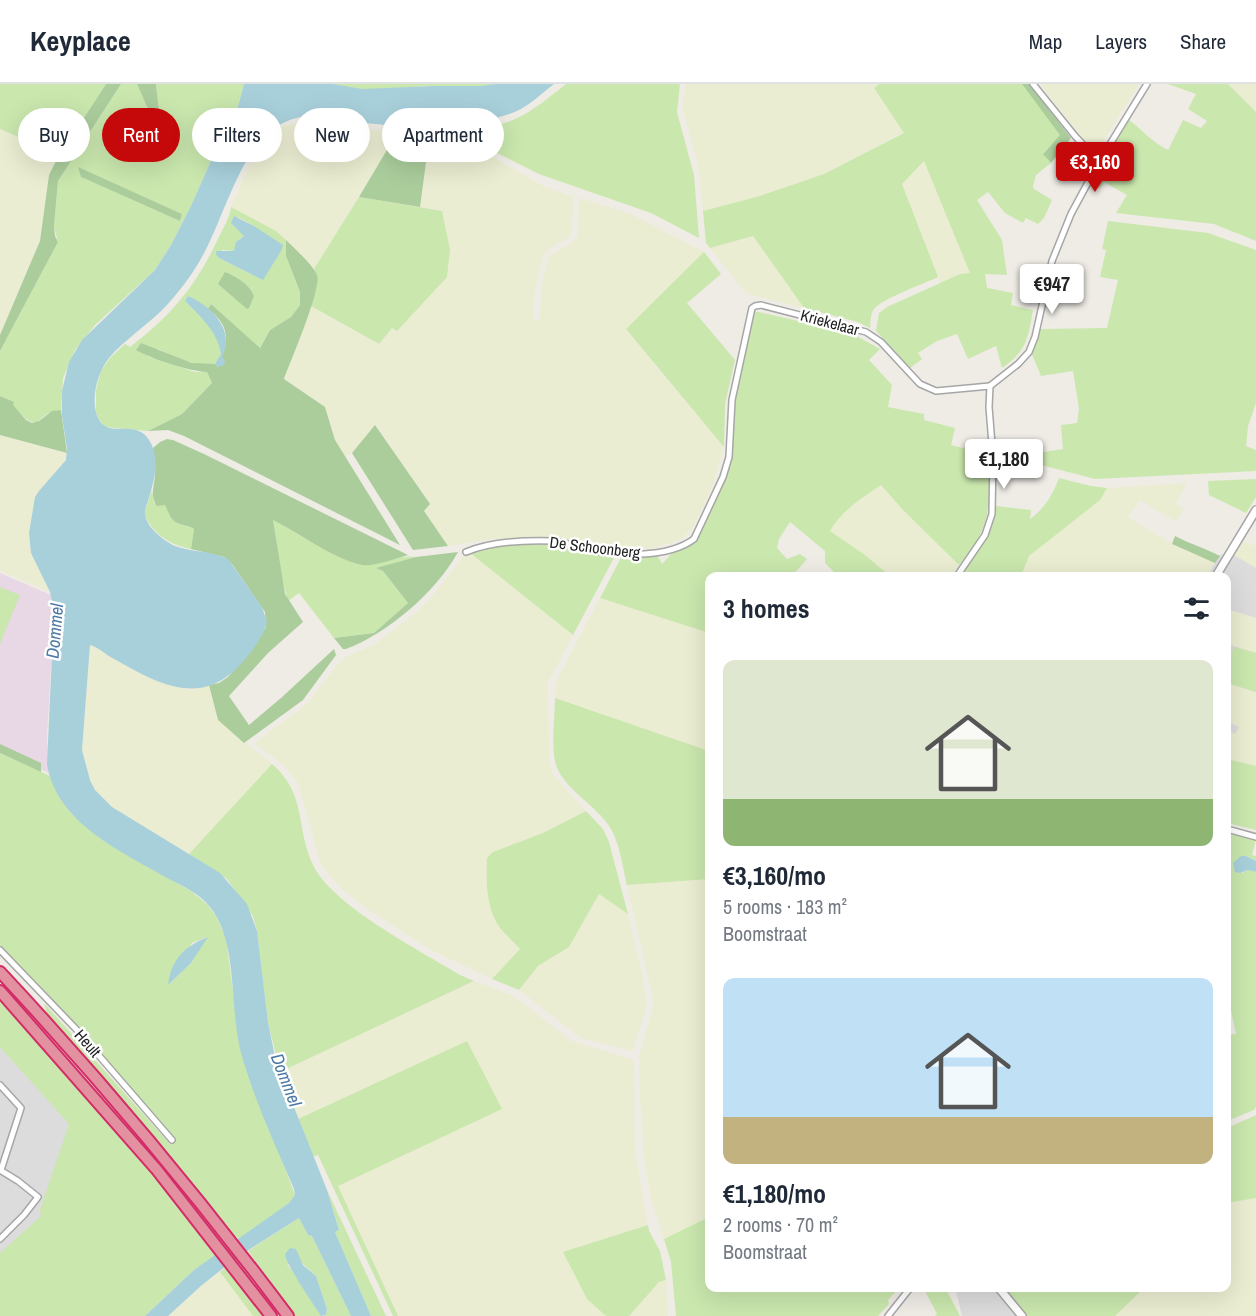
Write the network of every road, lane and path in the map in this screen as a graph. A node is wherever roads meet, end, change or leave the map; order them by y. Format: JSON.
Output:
{"nodes":[{"id":1,"x":1034,"y":84,"type":"edge"},
{"id":2,"x":1147,"y":84,"type":"edge"},
{"id":3,"x":1099,"y":162,"type":"junction"},
{"id":4,"x":755,"y":306,"type":"joint"},
{"id":5,"x":990,"y":386,"type":"junction"},
{"id":6,"x":1256,"y":510,"type":"edge"},
{"id":7,"x":466,"y":552,"type":"dead end"},
{"id":8,"x":960,"y":572,"type":"edge"},
{"id":9,"x":1218,"y":572,"type":"edge"},
{"id":10,"x":1231,"y":830,"type":"edge"},
{"id":11,"x":1256,"y":837,"type":"edge"},
{"id":12,"x":0,"y":950,"type":"edge"},
{"id":13,"x":0,"y":972,"type":"edge"},
{"id":14,"x":0,"y":991,"type":"edge"},
{"id":15,"x":0,"y":1085,"type":"edge"},
{"id":16,"x":172,"y":1140,"type":"dead end"},
{"id":17,"x":1,"y":1170,"type":"edge"},
{"id":18,"x":0,"y":1239,"type":"edge"},
{"id":19,"x":907,"y":1292,"type":"edge"},
{"id":20,"x":1002,"y":1292,"type":"edge"},
{"id":21,"x":271,"y":1316,"type":"edge"},
{"id":22,"x":288,"y":1316,"type":"edge"},
{"id":23,"x":888,"y":1316,"type":"edge"},
{"id":24,"x":1022,"y":1316,"type":"edge"}],
"edges":[{"from":1,"to":3,"type":"street"},
{"from":2,"to":3,"type":"street"},
{"from":3,"to":5,"type":"street"},
{"from":4,"to":5,"type":"street","name":"Kriekelaar"},
{"from":4,"to":7,"type":"street","name":"De Schoonberg"},
{"from":5,"to":8,"type":"street"},
{"from":6,"to":9,"type":"street"},
{"from":10,"to":11,"type":"street"},
{"from":12,"to":16,"type":"street","name":"Heult"},
{"from":13,"to":22,"type":"highway"},
{"from":14,"to":21,"type":"highway"},
{"from":15,"to":17,"type":"street"},
{"from":17,"to":18,"type":"street"},
{"from":19,"to":23,"type":"street"},
{"from":20,"to":24,"type":"street"}]}
